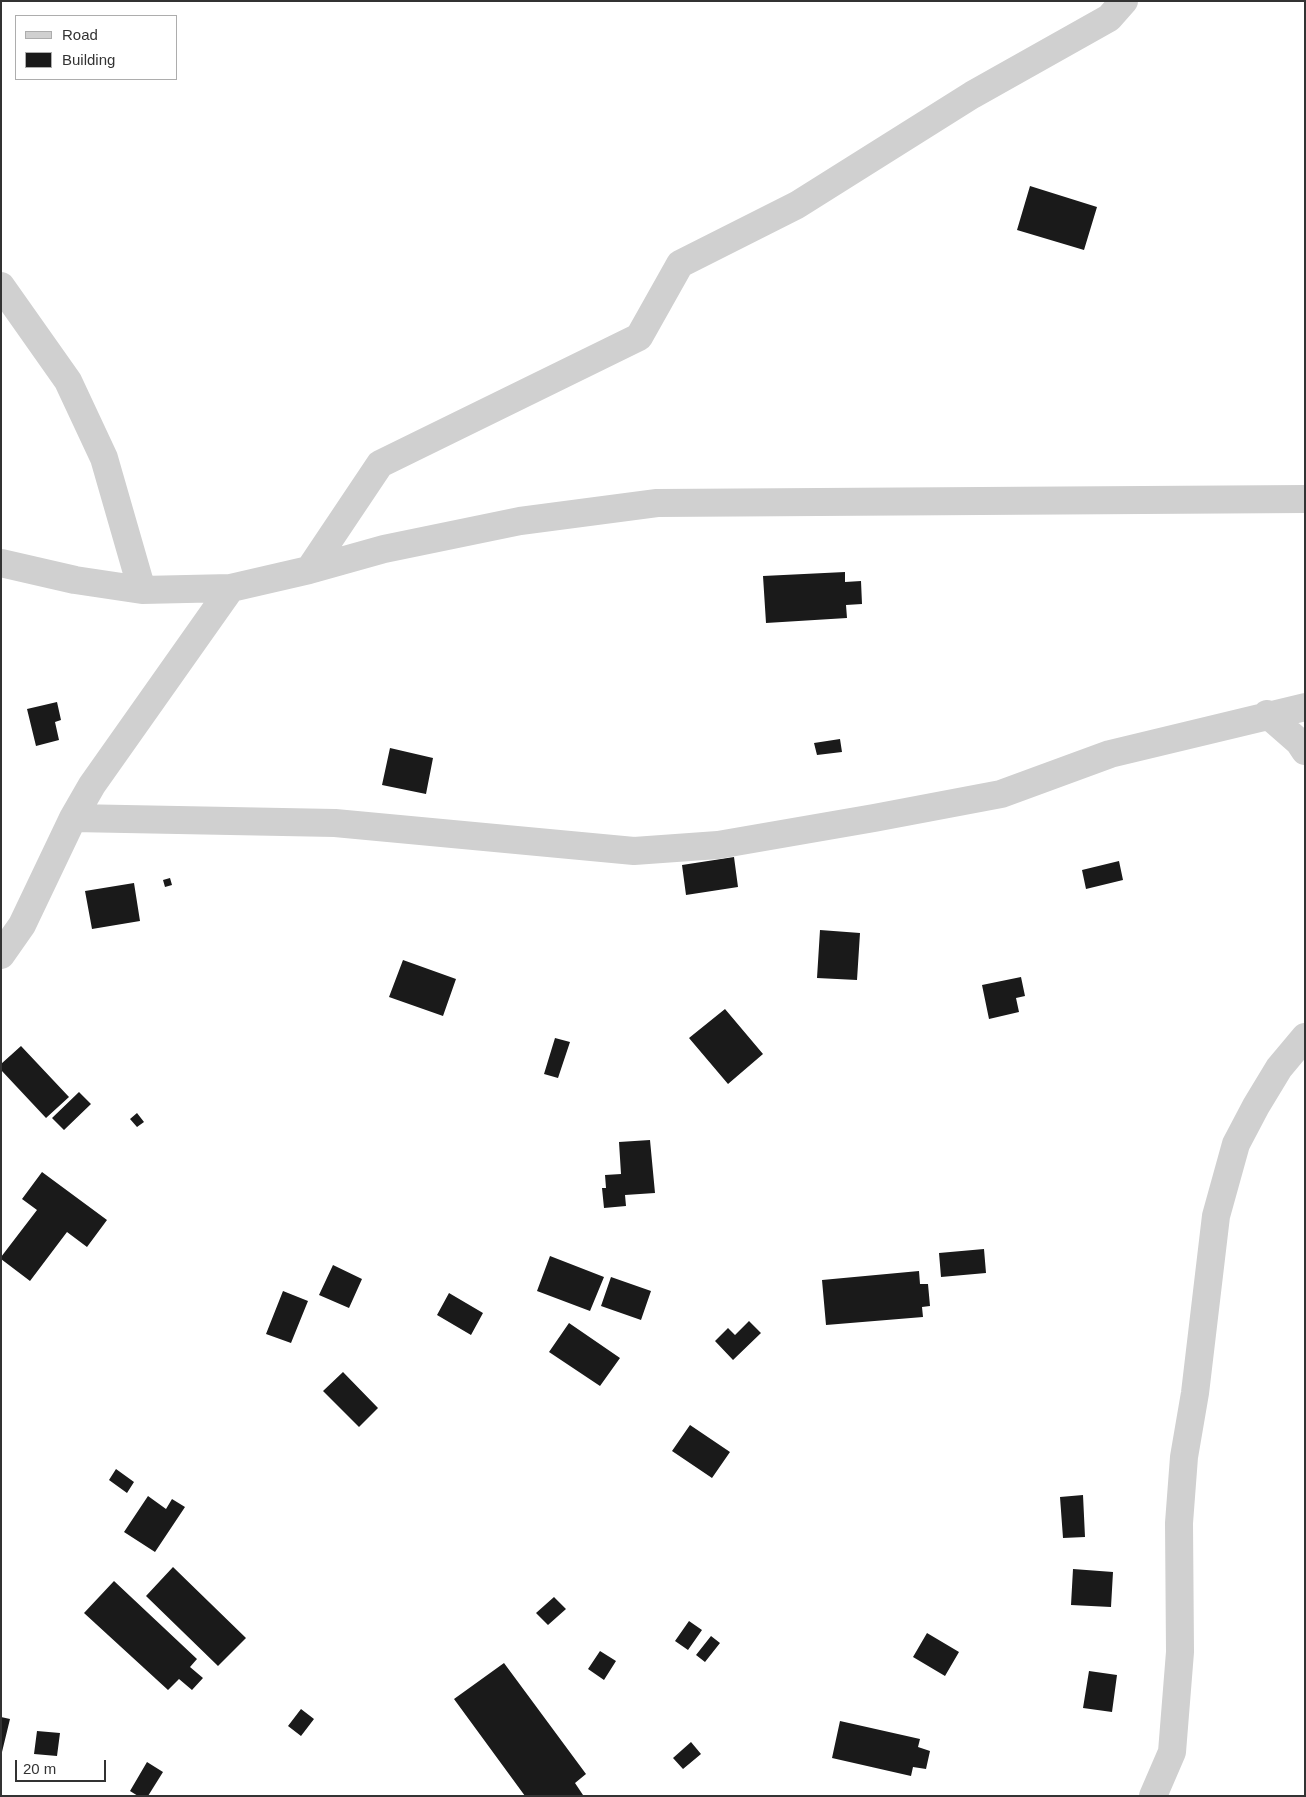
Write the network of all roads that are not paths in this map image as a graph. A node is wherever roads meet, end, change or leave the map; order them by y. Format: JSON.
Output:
{"nodes":[{"id":1,"x":1124,"y":1,"type":"edge"},
{"id":2,"x":1,"y":286,"type":"edge"},
{"id":3,"x":1305,"y":499,"type":"edge"},
{"id":4,"x":1,"y":563,"type":"edge"},
{"id":5,"x":309,"y":570,"type":"junction"},
{"id":6,"x":231,"y":588,"type":"junction"},
{"id":7,"x":142,"y":590,"type":"junction"},
{"id":8,"x":1305,"y":706,"type":"edge"},
{"id":9,"x":1267,"y":714,"type":"junction"},
{"id":10,"x":1305,"y":750,"type":"edge"},
{"id":11,"x":74,"y":818,"type":"junction"},
{"id":12,"x":1,"y":955,"type":"edge"},
{"id":13,"x":1305,"y":1037,"type":"edge"},
{"id":14,"x":1153,"y":1796,"type":"edge"}],
"edges":[{"from":1,"to":5,"type":"street"},
{"from":2,"to":7,"type":"street"},
{"from":3,"to":5,"type":"street"},
{"from":4,"to":7,"type":"street"},
{"from":5,"to":6,"type":"street"},
{"from":6,"to":7,"type":"street"},
{"from":6,"to":11,"type":"street"},
{"from":8,"to":9,"type":"street"},
{"from":9,"to":10,"type":"street"},
{"from":9,"to":11,"type":"street"},
{"from":11,"to":12,"type":"street"},
{"from":13,"to":14,"type":"street"}]}
